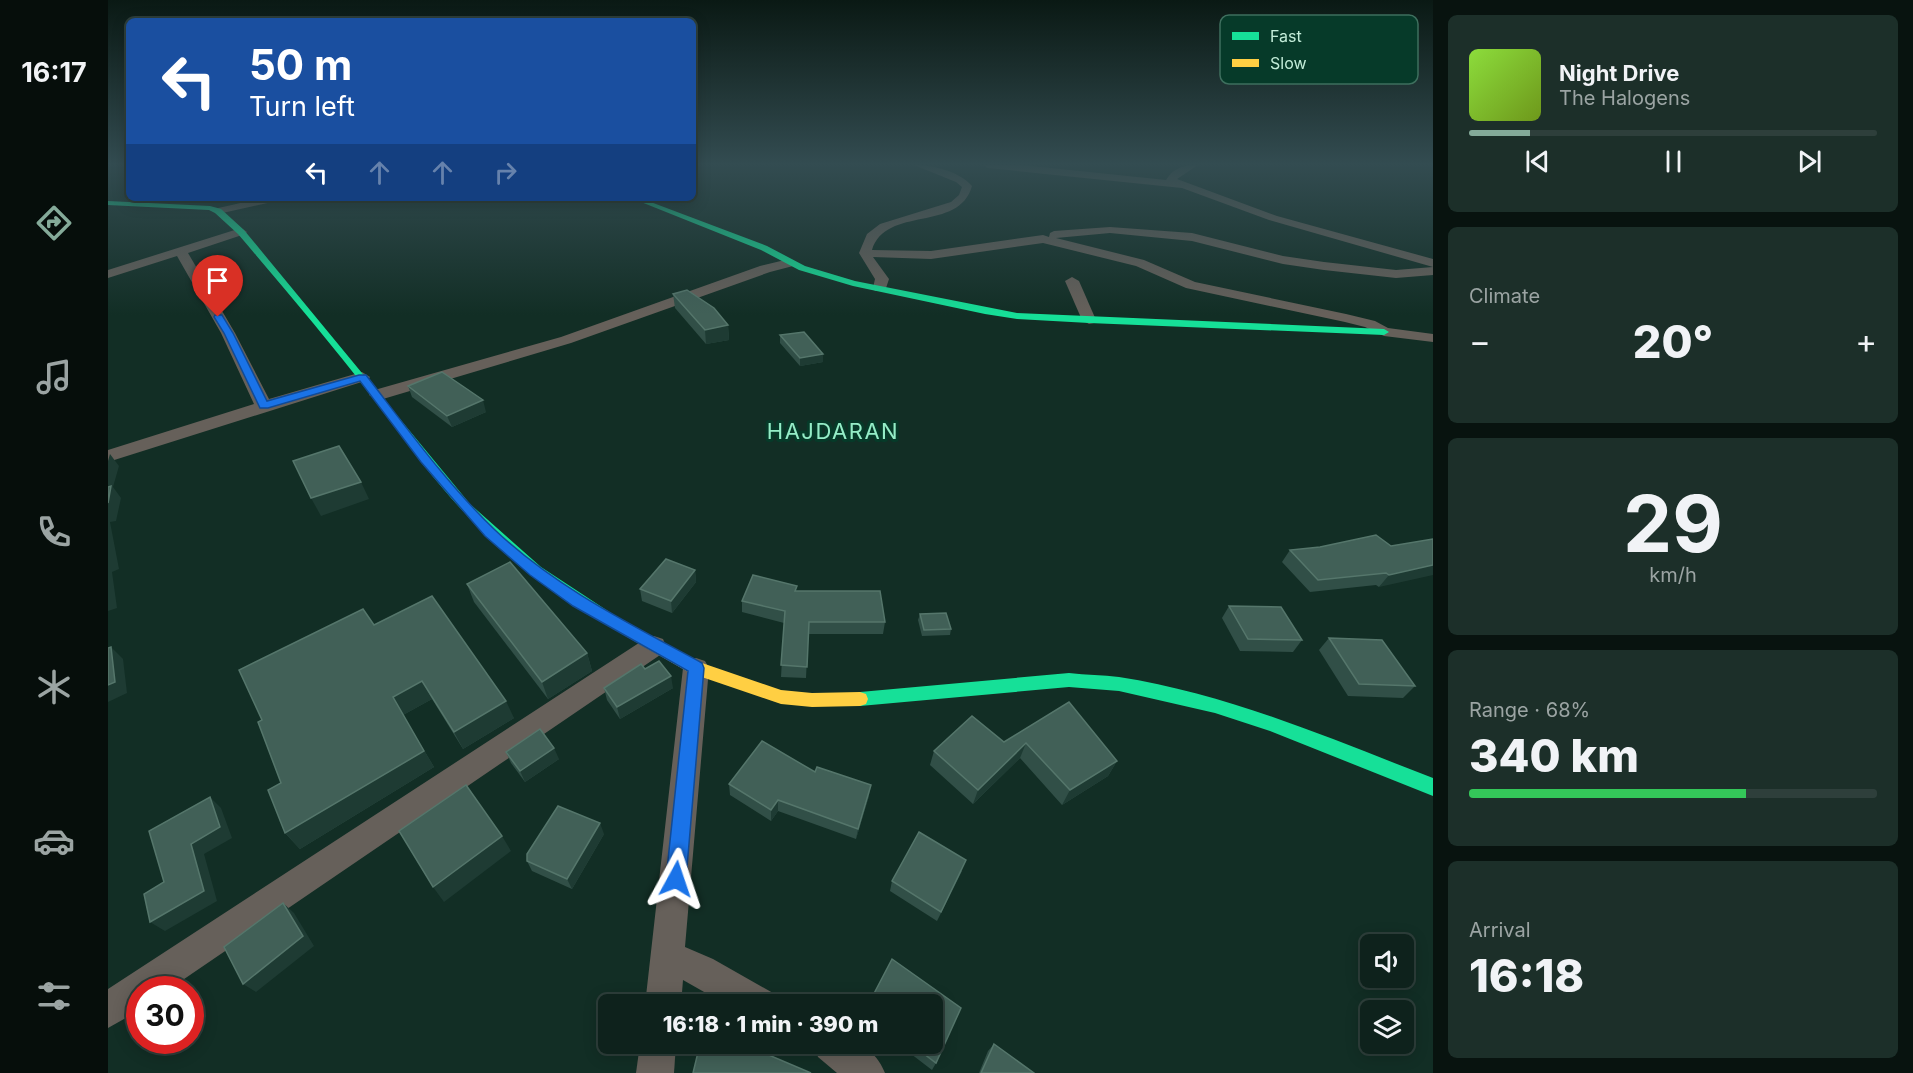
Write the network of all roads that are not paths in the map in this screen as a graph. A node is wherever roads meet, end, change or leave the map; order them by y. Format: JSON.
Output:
{"nodes":[{"id":1,"x":222,"y":215,"type":"edge"},
{"id":2,"x":678,"y":215,"type":"edge"},
{"id":3,"x":918,"y":215,"type":"edge"},
{"id":4,"x":1262,"y":215,"type":"edge"},
{"id":5,"x":240,"y":232,"type":"junction"},
{"id":6,"x":1043,"y":239,"type":"junction"},
{"id":7,"x":181,"y":252,"type":"junction"},
{"id":8,"x":865,"y":252,"type":"junction"},
{"id":9,"x":789,"y":263,"type":"junction"},
{"id":10,"x":1433,"y":263,"type":"edge"},
{"id":11,"x":1433,"y":271,"type":"edge"},
{"id":12,"x":108,"y":274,"type":"edge"},
{"id":13,"x":1072,"y":281,"type":"dead end"},
{"id":14,"x":880,"y":288,"type":"junction"},
{"id":15,"x":1089,"y":320,"type":"junction"},
{"id":16,"x":1384,"y":332,"type":"junction"},
{"id":17,"x":1433,"y":338,"type":"edge"},
{"id":18,"x":362,"y":377,"type":"junction"},
{"id":19,"x":377,"y":395,"type":"junction"},
{"id":20,"x":264,"y":406,"type":"junction"},
{"id":21,"x":108,"y":456,"type":"edge"},
{"id":22,"x":654,"y":646,"type":"junction"},
{"id":23,"x":696,"y":668,"type":"junction"},
{"id":24,"x":1433,"y":788,"type":"edge"},
{"id":25,"x":668,"y":957,"type":"junction"},
{"id":26,"x":664,"y":994,"type":"edge"},
{"id":27,"x":742,"y":994,"type":"edge"},
{"id":28,"x":108,"y":1010,"type":"edge"},
{"id":29,"x":657,"y":1054,"type":"edge"},
{"id":30,"x":843,"y":1054,"type":"edge"},
{"id":31,"x":655,"y":1073,"type":"edge"},
{"id":32,"x":866,"y":1073,"type":"edge"}],
"edges":[{"from":1,"to":5,"type":"main road"},
{"from":2,"to":9,"type":"main road"},
{"from":3,"to":8,"type":"street"},
{"from":4,"to":10,"type":"street"},
{"from":5,"to":7,"type":"street"},
{"from":5,"to":18,"type":"main road"},
{"from":6,"to":8,"type":"street"},
{"from":6,"to":11,"type":"street"},
{"from":6,"to":16,"type":"street"},
{"from":7,"to":12,"type":"street"},
{"from":7,"to":20,"type":"street"},
{"from":8,"to":14,"type":"street"},
{"from":9,"to":14,"type":"main road"},
{"from":9,"to":19,"type":"street"},
{"from":13,"to":15,"type":"street"},
{"from":14,"to":15,"type":"main road"},
{"from":15,"to":16,"type":"main road"},
{"from":16,"to":17,"type":"street"},
{"from":18,"to":19,"type":"main road"},
{"from":18,"to":20,"type":"street"},
{"from":19,"to":22,"type":"main road"},
{"from":20,"to":21,"type":"street"},
{"from":22,"to":23,"type":"main road"},
{"from":22,"to":28,"type":"street"},
{"from":23,"to":24,"type":"main road"},
{"from":23,"to":25,"type":"street"},
{"from":25,"to":26,"type":"street"},
{"from":25,"to":27,"type":"street"},
{"from":29,"to":31,"type":"street"},
{"from":30,"to":32,"type":"street"}]}
